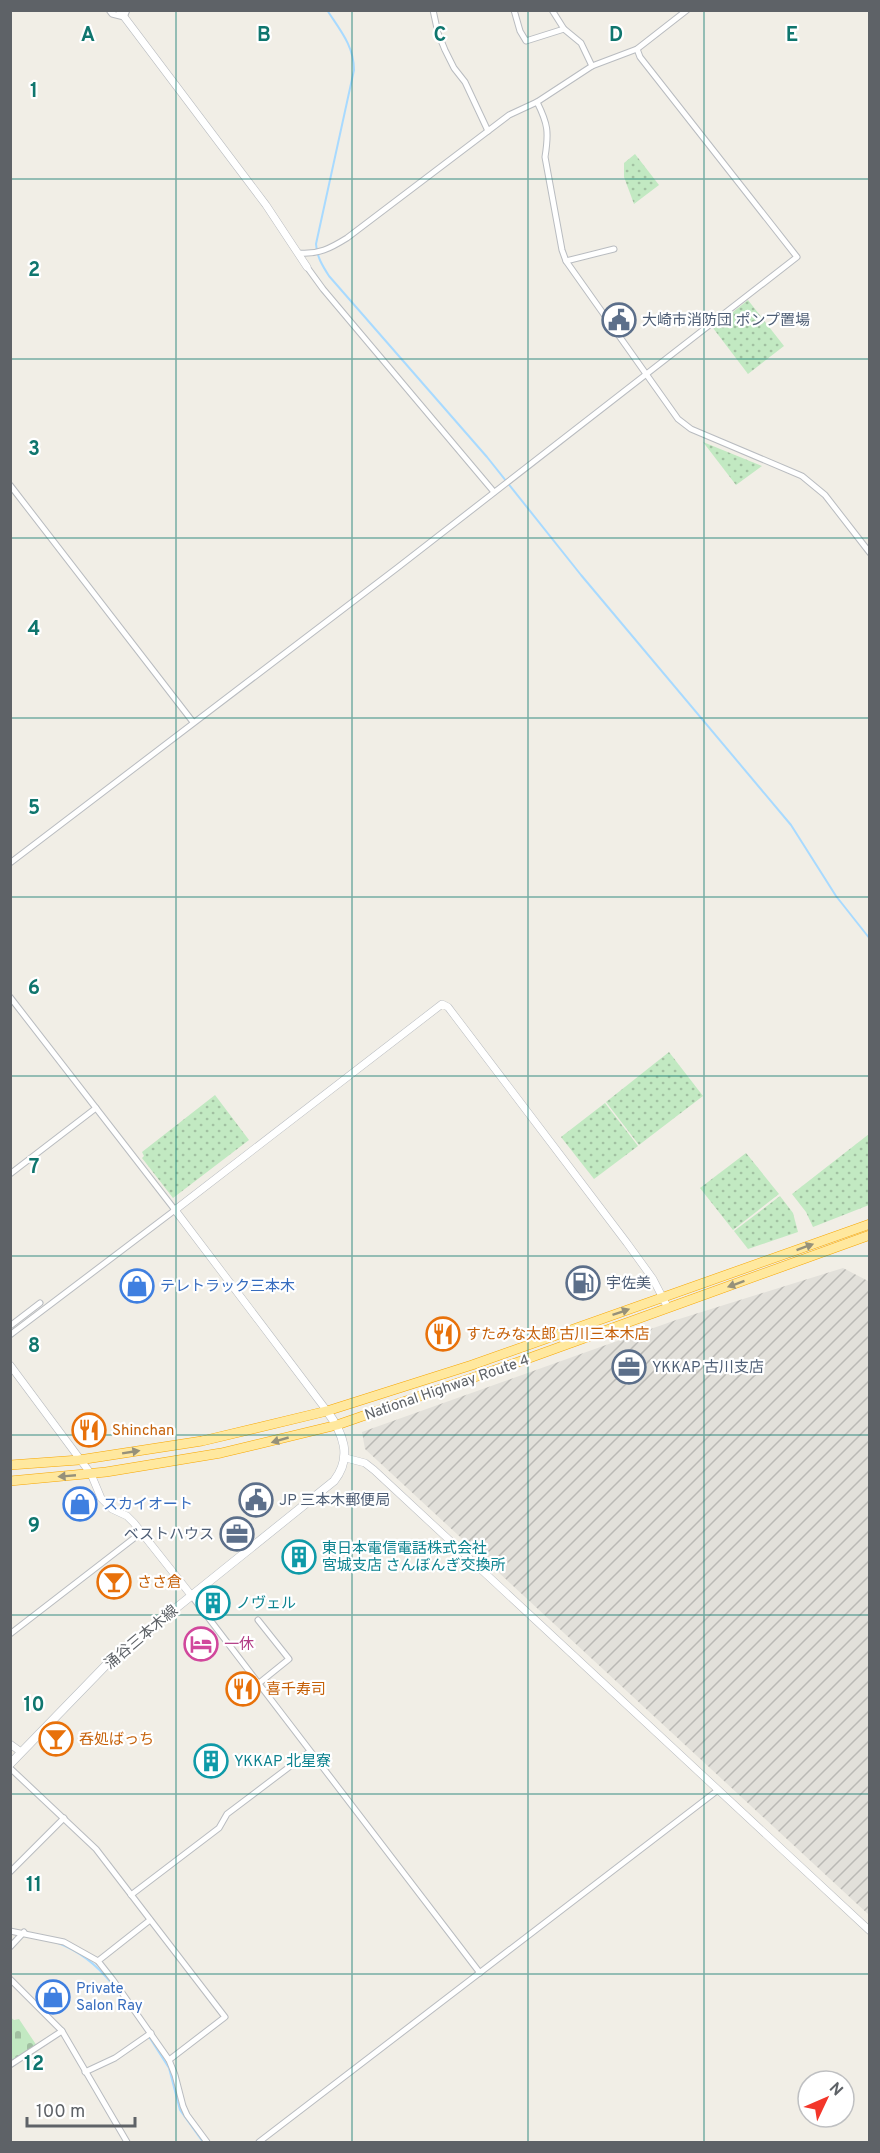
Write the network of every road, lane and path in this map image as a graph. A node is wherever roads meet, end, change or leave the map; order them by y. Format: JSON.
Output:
{"nodes":[{"id":1,"x":109,"y":10,"type":"edge"},
{"id":2,"x":119,"y":10,"type":"edge"},
{"id":3,"x":433,"y":10,"type":"edge"},
{"id":4,"x":514,"y":10,"type":"edge"},
{"id":5,"x":552,"y":10,"type":"edge"},
{"id":6,"x":687,"y":10,"type":"edge"},
{"id":7,"x":125,"y":14,"type":"edge"},
{"id":8,"x":564,"y":29,"type":"junction"},
{"id":9,"x":637,"y":49,"type":"junction"},
{"id":10,"x":592,"y":66,"type":"junction"},
{"id":11,"x":537,"y":102,"type":"junction"},
{"id":12,"x":488,"y":131,"type":"junction"},
{"id":13,"x":614,"y":249,"type":"dead end"},
{"id":14,"x":298,"y":253,"type":"junction"},
{"id":15,"x":566,"y":261,"type":"junction"},
{"id":16,"x":307,"y":267,"type":"joint"},
{"id":17,"x":647,"y":374,"type":"junction"},
{"id":18,"x":10,"y":485,"type":"edge"},
{"id":19,"x":494,"y":492,"type":"junction"},
{"id":20,"x":870,"y":553,"type":"edge"},
{"id":21,"x":194,"y":722,"type":"junction"},
{"id":22,"x":10,"y":863,"type":"edge"},
{"id":23,"x":10,"y":997,"type":"edge"},
{"id":24,"x":96,"y":1108,"type":"junction"},
{"id":25,"x":10,"y":1174,"type":"edge"},
{"id":26,"x":175,"y":1210,"type":"junction"},
{"id":27,"x":870,"y":1224,"type":"edge"},
{"id":28,"x":870,"y":1235,"type":"edge"},
{"id":29,"x":664,"y":1297,"type":"junction"},
{"id":30,"x":40,"y":1304,"type":"dead end"},
{"id":31,"x":668,"y":1308,"type":"junction"},
{"id":32,"x":10,"y":1326,"type":"edge"},
{"id":33,"x":10,"y":1335,"type":"edge"},
{"id":34,"x":10,"y":1365,"type":"edge"},
{"id":35,"x":327,"y":1411,"type":"junction"},
{"id":36,"x":337,"y":1425,"type":"junction"},
{"id":37,"x":346,"y":1458,"type":"junction"},
{"id":38,"x":79,"y":1460,"type":"junction"},
{"id":39,"x":10,"y":1465,"type":"edge"},
{"id":40,"x":91,"y":1474,"type":"junction"},
{"id":41,"x":10,"y":1481,"type":"edge"},
{"id":42,"x":141,"y":1532,"type":"junction"},
{"id":43,"x":191,"y":1595,"type":"junction"},
{"id":44,"x":258,"y":1620,"type":"dead end"},
{"id":45,"x":10,"y":1634,"type":"edge"},
{"id":46,"x":258,"y":1684,"type":"junction"},
{"id":47,"x":10,"y":1744,"type":"edge"},
{"id":48,"x":21,"y":1752,"type":"junction"},
{"id":49,"x":309,"y":1752,"type":"junction"},
{"id":50,"x":10,"y":1766,"type":"edge"},
{"id":51,"x":718,"y":1790,"type":"junction"},
{"id":52,"x":64,"y":1818,"type":"junction"},
{"id":53,"x":10,"y":1872,"type":"edge"},
{"id":54,"x":131,"y":1895,"type":"junction"},
{"id":55,"x":150,"y":1920,"type":"junction"},
{"id":56,"x":10,"y":1931,"type":"edge"},
{"id":57,"x":870,"y":1931,"type":"edge"},
{"id":58,"x":24,"y":1932,"type":"junction"},
{"id":59,"x":10,"y":1947,"type":"edge"},
{"id":60,"x":98,"y":1961,"type":"junction"},
{"id":61,"x":480,"y":1973,"type":"junction"},
{"id":62,"x":10,"y":1979,"type":"edge"},
{"id":63,"x":62,"y":2031,"type":"junction"},
{"id":64,"x":149,"y":2034,"type":"junction"},
{"id":65,"x":169,"y":2060,"type":"junction"},
{"id":66,"x":10,"y":2065,"type":"edge"},
{"id":67,"x":85,"y":2072,"type":"junction"},
{"id":68,"x":127,"y":2142,"type":"edge"},
{"id":69,"x":207,"y":2142,"type":"edge"},
{"id":70,"x":259,"y":2142,"type":"edge"}],
"edges":[{"from":1,"to":7,"type":"street"},
{"from":2,"to":7,"type":"street"},
{"from":3,"to":12,"type":"street"},
{"from":4,"to":8,"type":"street"},
{"from":5,"to":8,"type":"street"},
{"from":6,"to":9,"type":"street"},
{"from":7,"to":14,"type":"street"},
{"from":8,"to":10,"type":"street"},
{"from":9,"to":10,"type":"street"},
{"from":9,"to":17,"type":"street"},
{"from":10,"to":11,"type":"street"},
{"from":11,"to":12,"type":"street"},
{"from":11,"to":15,"type":"street"},
{"from":12,"to":14,"type":"street"},
{"from":13,"to":15,"type":"street"},
{"from":14,"to":16,"type":"street"},
{"from":15,"to":17,"type":"street"},
{"from":16,"to":19,"type":"street"},
{"from":17,"to":19,"type":"street"},
{"from":17,"to":20,"type":"street"},
{"from":18,"to":21,"type":"street"},
{"from":19,"to":21,"type":"street"},
{"from":21,"to":22,"type":"street"},
{"from":23,"to":24,"type":"street"},
{"from":24,"to":25,"type":"street"},
{"from":24,"to":26,"type":"street"},
{"from":26,"to":29,"type":"street"},
{"from":26,"to":33,"type":"street"},
{"from":26,"to":35,"type":"street"},
{"from":29,"to":27,"type":"highway","name":"National Highway Route 4","one_way":true},
{"from":28,"to":31,"type":"highway","name":"National Highway Route 4","one_way":true},
{"from":29,"to":31,"type":"street"},
{"from":35,"to":29,"type":"highway","name":"National Highway Route 4","one_way":true},
{"from":30,"to":32,"type":"street"},
{"from":31,"to":36,"type":"highway","name":"National Highway Route 4"},
{"from":34,"to":38,"type":"street"},
{"from":35,"to":36,"type":"main road"},
{"from":38,"to":35,"type":"highway","name":"National Highway Route 4","one_way":true},
{"from":36,"to":37,"type":"main road"},
{"from":36,"to":40,"type":"highway","name":"National Highway Route 4","one_way":true},
{"from":37,"to":43,"type":"main road","name":"涌谷三本木線"},
{"from":37,"to":51,"type":"street"},
{"from":38,"to":39,"type":"highway","name":"National Highway Route 4"},
{"from":38,"to":40,"type":"street"},
{"from":40,"to":41,"type":"highway","name":"National Highway Route 4","one_way":true},
{"from":40,"to":42,"type":"street"},
{"from":42,"to":43,"type":"street"},
{"from":42,"to":45,"type":"street"},
{"from":43,"to":46,"type":"street"},
{"from":43,"to":48,"type":"main road","name":"涌谷三本木線"},
{"from":44,"to":46,"type":"street"},
{"from":46,"to":49,"type":"street"},
{"from":47,"to":48,"type":"street"},
{"from":48,"to":50,"type":"main road","name":"涌谷三本木線"},
{"from":49,"to":54,"type":"street"},
{"from":49,"to":61,"type":"street"},
{"from":50,"to":52,"type":"street"},
{"from":51,"to":57,"type":"street"},
{"from":51,"to":61,"type":"street"},
{"from":52,"to":53,"type":"street"},
{"from":52,"to":54,"type":"street"},
{"from":54,"to":55,"type":"street"},
{"from":55,"to":60,"type":"street"},
{"from":55,"to":65,"type":"street"},
{"from":56,"to":58,"type":"street"},
{"from":58,"to":59,"type":"street"},
{"from":58,"to":60,"type":"street"},
{"from":60,"to":64,"type":"street"},
{"from":61,"to":70,"type":"street"},
{"from":62,"to":63,"type":"street"},
{"from":63,"to":66,"type":"street"},
{"from":63,"to":67,"type":"street"},
{"from":64,"to":65,"type":"street"},
{"from":64,"to":67,"type":"street"},
{"from":65,"to":69,"type":"street"},
{"from":67,"to":68,"type":"street"}]}
